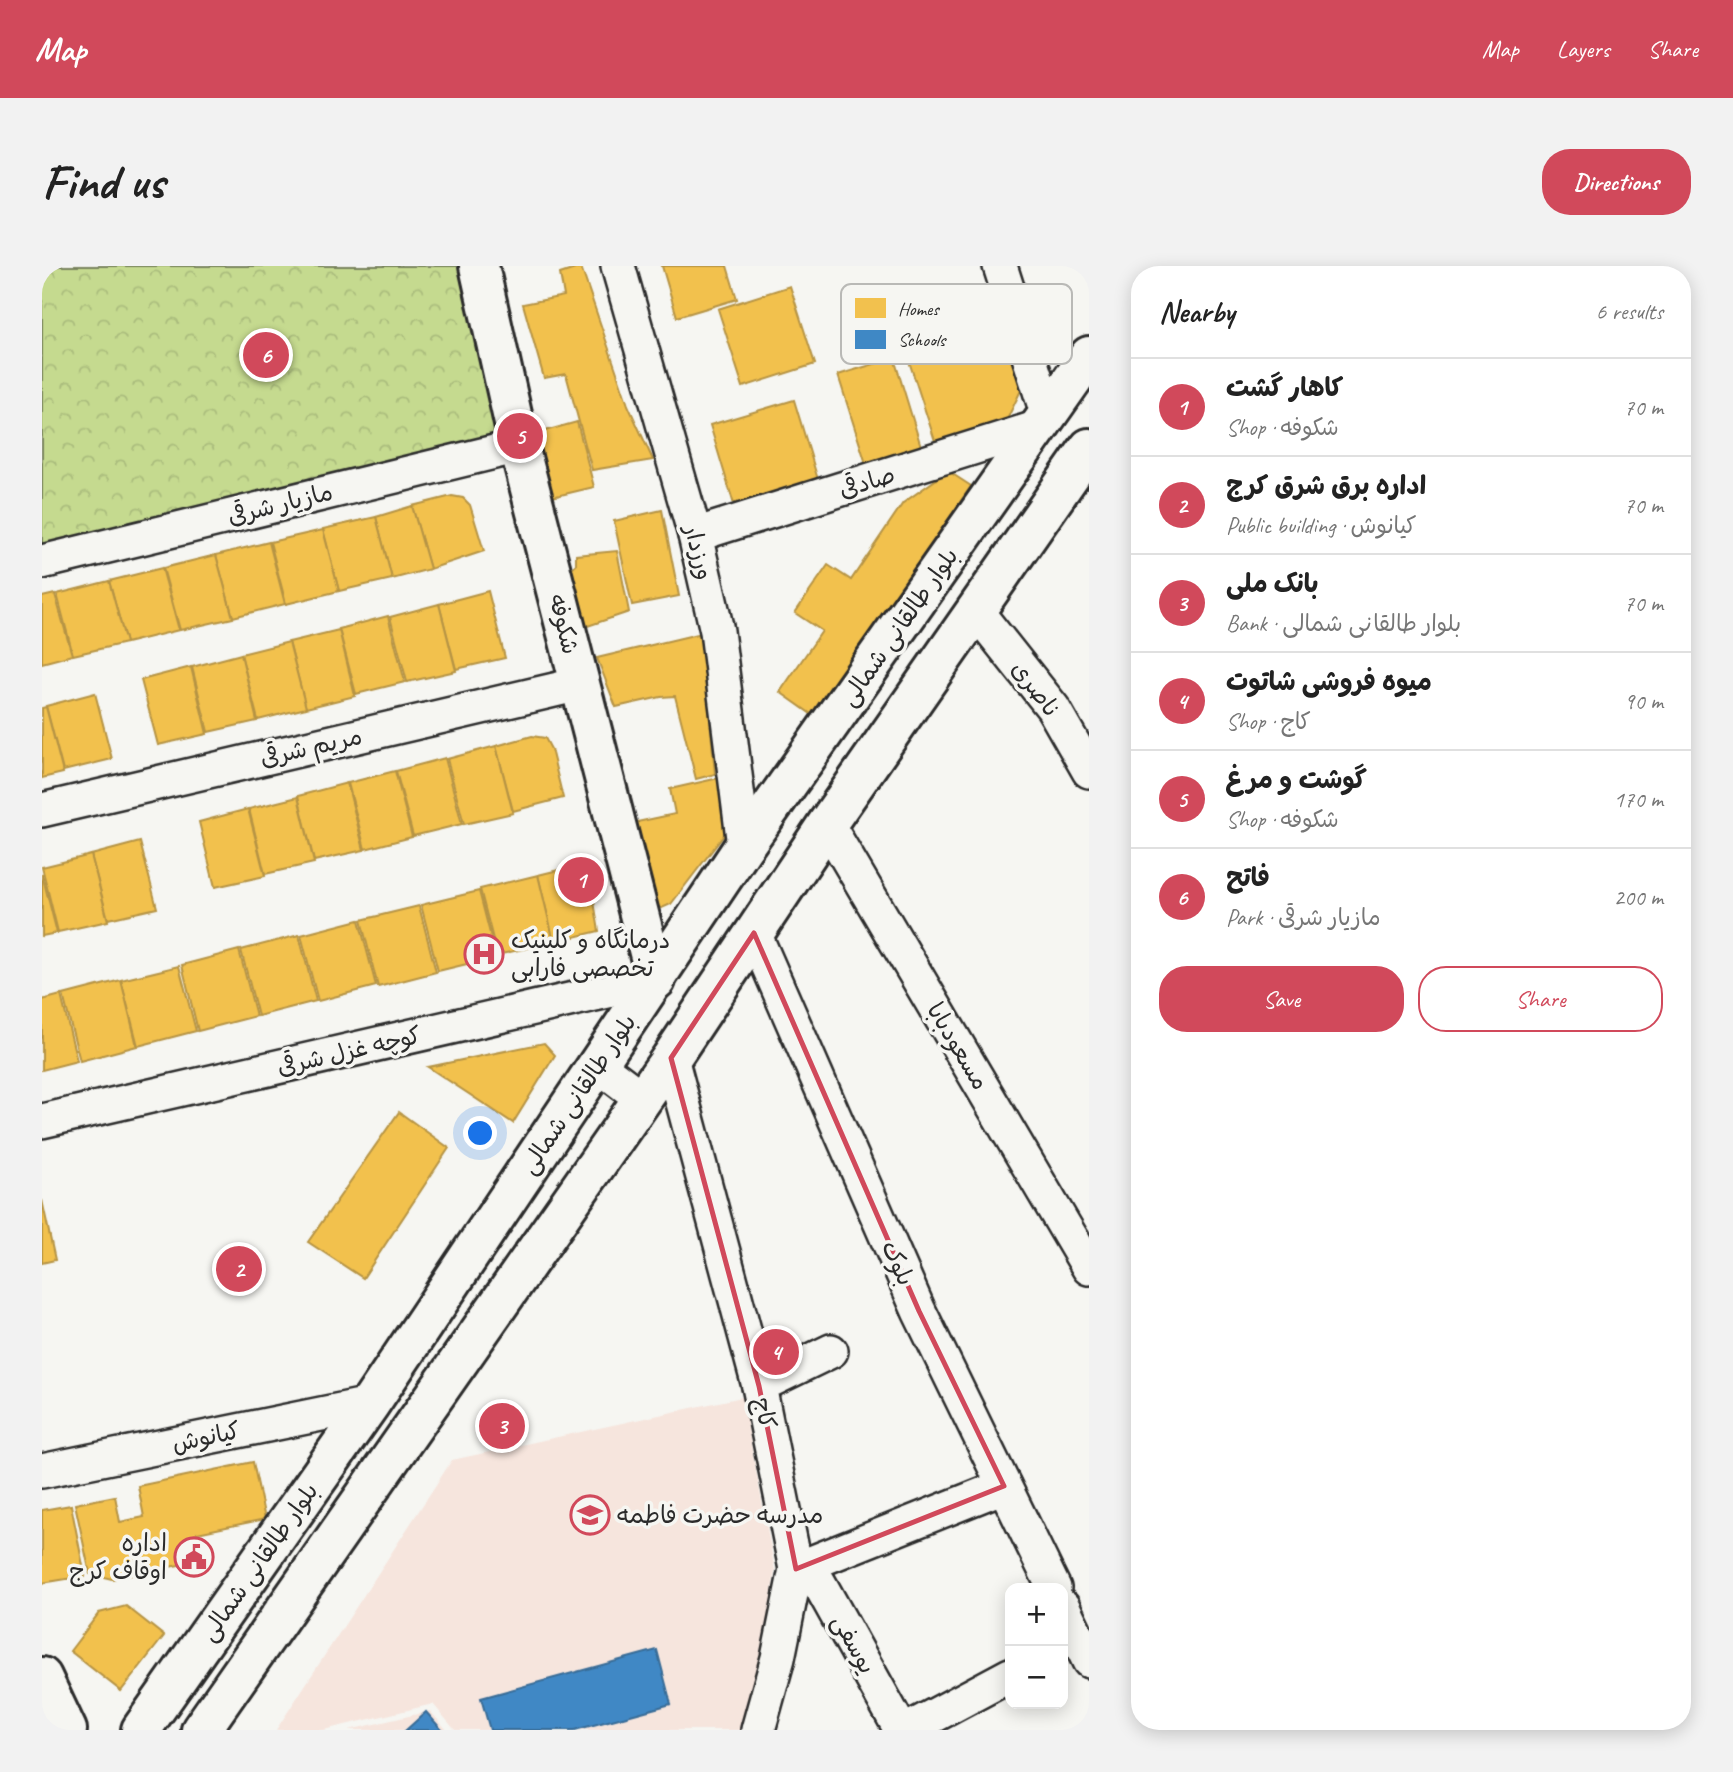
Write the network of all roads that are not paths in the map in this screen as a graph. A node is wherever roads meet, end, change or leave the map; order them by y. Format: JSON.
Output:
{"nodes":[{"id":1,"x":479,"y":266,"type":"edge"},
{"id":2,"x":618,"y":266,"type":"edge"},
{"id":3,"x":1000,"y":266,"type":"edge"},
{"id":4,"x":1005,"y":284,"type":"edge"},
{"id":5,"x":1089,"y":356,"type":"edge"},
{"id":6,"x":1027,"y":364,"type":"edge"},
{"id":7,"x":1043,"y":422,"type":"junction"},
{"id":8,"x":519,"y":446,"type":"junction"},
{"id":9,"x":1089,"y":448,"type":"edge"},
{"id":10,"x":695,"y":535,"type":"junction"},
{"id":11,"x":42,"y":562,"type":"edge"},
{"id":12,"x":976,"y":611,"type":"junction"},
{"id":13,"x":580,"y":684,"type":"junction"},
{"id":14,"x":1089,"y":771,"type":"edge"},
{"id":15,"x":42,"y":810,"type":"edge"},
{"id":16,"x":827,"y":824,"type":"junction"},
{"id":17,"x":744,"y":846,"type":"junction"},
{"id":18,"x":754,"y":933,"type":"junction"},
{"id":19,"x":656,"y":980,"type":"junction"},
{"id":20,"x":671,"y":1058,"type":"junction"},
{"id":21,"x":598,"y":1065,"type":"junction"},
{"id":22,"x":643,"y":1099,"type":"junction"},
{"id":23,"x":42,"y":1121,"type":"edge"},
{"id":24,"x":1089,"y":1268,"type":"edge"},
{"id":25,"x":831,"y":1351,"type":"dead end"},
{"id":26,"x":759,"y":1386,"type":"junction"},
{"id":27,"x":370,"y":1404,"type":"junction"},
{"id":28,"x":42,"y":1471,"type":"edge"},
{"id":29,"x":1004,"y":1486,"type":"junction"},
{"id":30,"x":796,"y":1569,"type":"junction"},
{"id":31,"x":1052,"y":1583,"type":"edge"},
{"id":32,"x":1068,"y":1622,"type":"edge"},
{"id":33,"x":1077,"y":1649,"type":"edge"},
{"id":34,"x":42,"y":1678,"type":"edge"},
{"id":35,"x":1005,"y":1678,"type":"edge"},
{"id":36,"x":766,"y":1723,"type":"edge"},
{"id":37,"x":142,"y":1726,"type":"edge"},
{"id":38,"x":54,"y":1730,"type":"edge"},
{"id":39,"x":67,"y":1730,"type":"edge"},
{"id":40,"x":201,"y":1730,"type":"edge"},
{"id":41,"x":901,"y":1730,"type":"edge"},
{"id":42,"x":907,"y":1730,"type":"edge"}],
"edges":[{"from":1,"to":8,"type":"main road","name":"شکوفه"},
{"from":2,"to":10,"type":"street","name":"ورزدار"},
{"from":3,"to":4,"type":"street"},
{"from":5,"to":7,"type":"main road","name":"بلوار طالقانی شمالی"},
{"from":6,"to":7,"type":"street"},
{"from":7,"to":10,"type":"street","name":"صادقی"},
{"from":7,"to":17,"type":"main road","name":"بلوار طالقانی شمالی"},
{"from":8,"to":11,"type":"street","name":"مازیار شرقی"},
{"from":8,"to":13,"type":"main road","name":"شکوفه"},
{"from":9,"to":12,"type":"main road","name":"بلوار طالقانی شمالی"},
{"from":10,"to":17,"type":"street","name":"ورزدار"},
{"from":12,"to":14,"type":"street","name":"ناصری"},
{"from":12,"to":16,"type":"main road","name":"بلوار طالقانی شمالی"},
{"from":13,"to":15,"type":"street","name":"مریم شرقی"},
{"from":13,"to":19,"type":"main road","name":"شکوفه"},
{"from":16,"to":18,"type":"main road","name":"بلوار طالقانی شمالی"},
{"from":16,"to":24,"type":"street","name":"مسعودبابا"},
{"from":17,"to":19,"type":"main road","name":"بلوار طالقانی شمالی"},
{"from":18,"to":20,"type":"main road","name":"بلوار طالقانی شمالی"},
{"from":18,"to":29,"type":"street","name":"بلوک"},
{"from":19,"to":21,"type":"main road","name":"بلوار طالقانی شمالی"},
{"from":19,"to":23,"type":"street","name":"کوچه غزل شرقی"},
{"from":20,"to":22,"type":"main road","name":"بلوار طالقانی شمالی"},
{"from":20,"to":26,"type":"street","name":"کاج"},
{"from":21,"to":22,"type":"street"},
{"from":21,"to":27,"type":"main road","name":"بلوار طالقانی شمالی"},
{"from":22,"to":40,"type":"main road","name":"بلوار طالقانی شمالی"},
{"from":25,"to":26,"type":"street"},
{"from":26,"to":30,"type":"street","name":"کاج"},
{"from":27,"to":28,"type":"street","name":"کیانوش"},
{"from":27,"to":37,"type":"main road","name":"بلوار طالقانی شمالی"},
{"from":29,"to":30,"type":"street"},
{"from":29,"to":31,"type":"street","name":"بلوک"},
{"from":30,"to":36,"type":"street","name":"کاج"},
{"from":30,"to":41,"type":"street","name":"یوسفی"},
{"from":32,"to":33,"type":"street"},
{"from":34,"to":38,"type":"main road"},
{"from":34,"to":39,"type":"main road"},
{"from":35,"to":42,"type":"street"}]}
